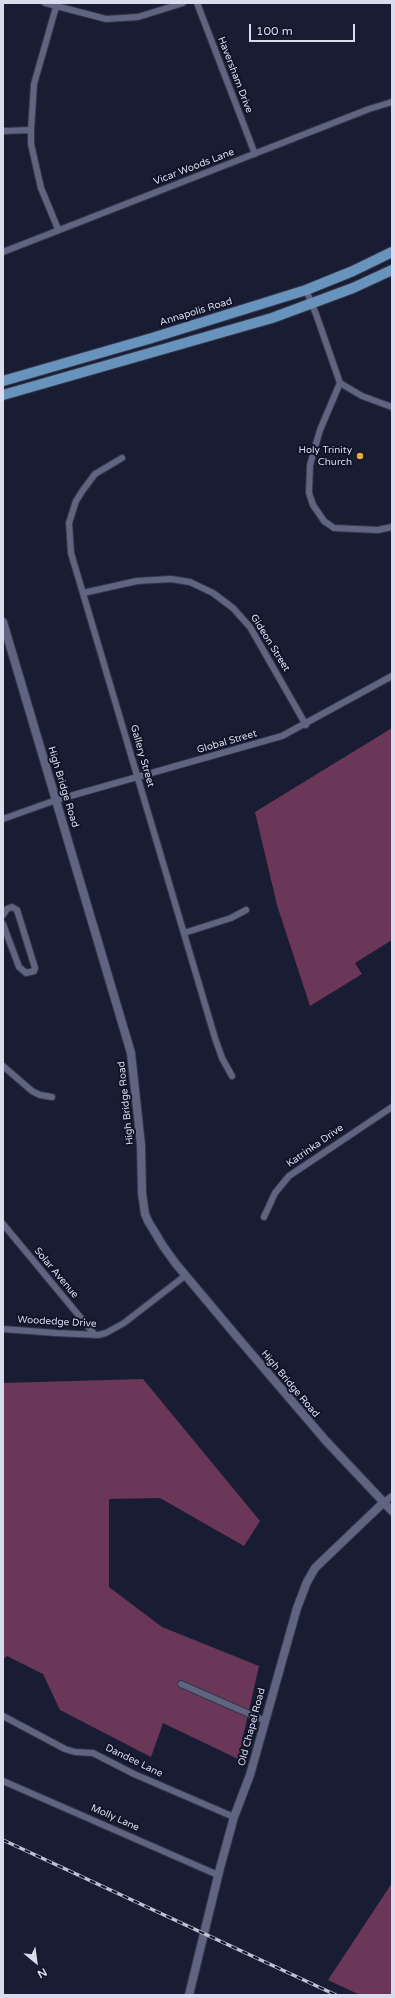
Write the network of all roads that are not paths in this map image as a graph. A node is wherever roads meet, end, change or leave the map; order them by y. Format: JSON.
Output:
{"nodes":[{"id":1,"x":45,"y":3,"type":"edge"},
{"id":2,"x":183,"y":3,"type":"edge"},
{"id":3,"x":197,"y":3,"type":"edge"},
{"id":4,"x":56,"y":6,"type":"junction"},
{"id":5,"x":392,"y":102,"type":"edge"},
{"id":6,"x":30,"y":130,"type":"junction"},
{"id":7,"x":3,"y":131,"type":"edge"},
{"id":8,"x":254,"y":154,"type":"junction"},
{"id":9,"x":58,"y":230,"type":"junction"},
{"id":10,"x":3,"y":252,"type":"edge"},
{"id":11,"x":392,"y":252,"type":"edge"},
{"id":12,"x":392,"y":270,"type":"edge"},
{"id":13,"x":306,"y":290,"type":"junction"},
{"id":14,"x":312,"y":304,"type":"junction"},
{"id":15,"x":3,"y":381,"type":"edge"},
{"id":16,"x":340,"y":383,"type":"junction"},
{"id":17,"x":3,"y":395,"type":"edge"},
{"id":18,"x":392,"y":407,"type":"edge"},
{"id":19,"x":122,"y":458,"type":"dead end"},
{"id":20,"x":392,"y":527,"type":"edge"},
{"id":21,"x":83,"y":593,"type":"junction"},
{"id":22,"x":3,"y":622,"type":"edge"},
{"id":23,"x":392,"y":676,"type":"edge"},
{"id":24,"x":306,"y":725,"type":"junction"},
{"id":25,"x":138,"y":778,"type":"junction"},
{"id":26,"x":56,"y":800,"type":"junction"},
{"id":27,"x":3,"y":819,"type":"edge"},
{"id":28,"x":246,"y":910,"type":"dead end"},
{"id":29,"x":3,"y":915,"type":"edge"},
{"id":30,"x":3,"y":924,"type":"edge"},
{"id":31,"x":184,"y":933,"type":"junction"},
{"id":32,"x":5,"y":937,"type":"edge"},
{"id":33,"x":3,"y":1066,"type":"edge"},
{"id":34,"x":232,"y":1076,"type":"dead end"},
{"id":35,"x":52,"y":1096,"type":"dead end"},
{"id":36,"x":392,"y":1108,"type":"edge"},
{"id":37,"x":264,"y":1217,"type":"dead end"},
{"id":38,"x":3,"y":1224,"type":"edge"},
{"id":39,"x":186,"y":1275,"type":"junction"},
{"id":40,"x":3,"y":1329,"type":"edge"},
{"id":41,"x":96,"y":1334,"type":"junction"},
{"id":42,"x":392,"y":1496,"type":"edge"},
{"id":43,"x":384,"y":1502,"type":"junction"},
{"id":44,"x":392,"y":1511,"type":"edge"},
{"id":45,"x":181,"y":1684,"type":"dead end"},
{"id":46,"x":3,"y":1716,"type":"edge"},
{"id":47,"x":264,"y":1720,"type":"junction"},
{"id":48,"x":3,"y":1781,"type":"edge"},
{"id":49,"x":234,"y":1817,"type":"junction"},
{"id":50,"x":218,"y":1875,"type":"junction"},
{"id":51,"x":189,"y":1995,"type":"edge"}],
"edges":[{"from":1,"to":4,"type":"street"},
{"from":2,"to":4,"type":"street"},
{"from":3,"to":8,"type":"street","name":"Haversham Drive"},
{"from":4,"to":6,"type":"street"},
{"from":5,"to":8,"type":"street","name":"Vicar Woods Lane"},
{"from":6,"to":7,"type":"street"},
{"from":6,"to":9,"type":"street"},
{"from":8,"to":9,"type":"street","name":"Vicar Woods Lane"},
{"from":9,"to":10,"type":"street","name":"Vicar Woods Lane"},
{"from":11,"to":13,"type":"main road","name":"Annapolis Road"},
{"from":12,"to":14,"type":"main road"},
{"from":13,"to":14,"type":"street"},
{"from":13,"to":15,"type":"main road","name":"Annapolis Road"},
{"from":14,"to":16,"type":"street"},
{"from":14,"to":17,"type":"main road"},
{"from":16,"to":18,"type":"street"},
{"from":16,"to":20,"type":"street"},
{"from":19,"to":21,"type":"street","name":"Gallery Street"},
{"from":21,"to":24,"type":"street","name":"Gideon Street"},
{"from":21,"to":25,"type":"street","name":"Gallery Street"},
{"from":22,"to":26,"type":"street","name":"High Bridge Road"},
{"from":23,"to":24,"type":"street","name":"Global Street"},
{"from":24,"to":25,"type":"street","name":"Global Street"},
{"from":25,"to":26,"type":"street","name":"Global Street"},
{"from":25,"to":31,"type":"street","name":"Gallery Street"},
{"from":26,"to":27,"type":"street","name":"Global Street"},
{"from":26,"to":39,"type":"street","name":"High Bridge Road"},
{"from":28,"to":31,"type":"street"},
{"from":29,"to":32,"type":"street"},
{"from":30,"to":32,"type":"street"},
{"from":31,"to":34,"type":"street","name":"Gallery Street"},
{"from":33,"to":35,"type":"street"},
{"from":36,"to":37,"type":"street","name":"Katrinka Drive"},
{"from":38,"to":41,"type":"street","name":"Solar Avenue"},
{"from":39,"to":41,"type":"street","name":"Woodedge Drive"},
{"from":39,"to":43,"type":"street","name":"High Bridge Road"},
{"from":40,"to":41,"type":"street","name":"Woodedge Drive"},
{"from":42,"to":43,"type":"street","name":"Old Chapel Road"},
{"from":43,"to":44,"type":"street","name":"High Bridge Road"},
{"from":43,"to":47,"type":"street","name":"Old Chapel Road"},
{"from":45,"to":47,"type":"street"},
{"from":46,"to":49,"type":"street","name":"Dandee Lane"},
{"from":47,"to":49,"type":"street","name":"Old Chapel Road"},
{"from":48,"to":50,"type":"street","name":"Molly Lane"},
{"from":49,"to":50,"type":"street","name":"Old Chapel Road"},
{"from":50,"to":51,"type":"street","name":"Old Chapel Road"}]}
